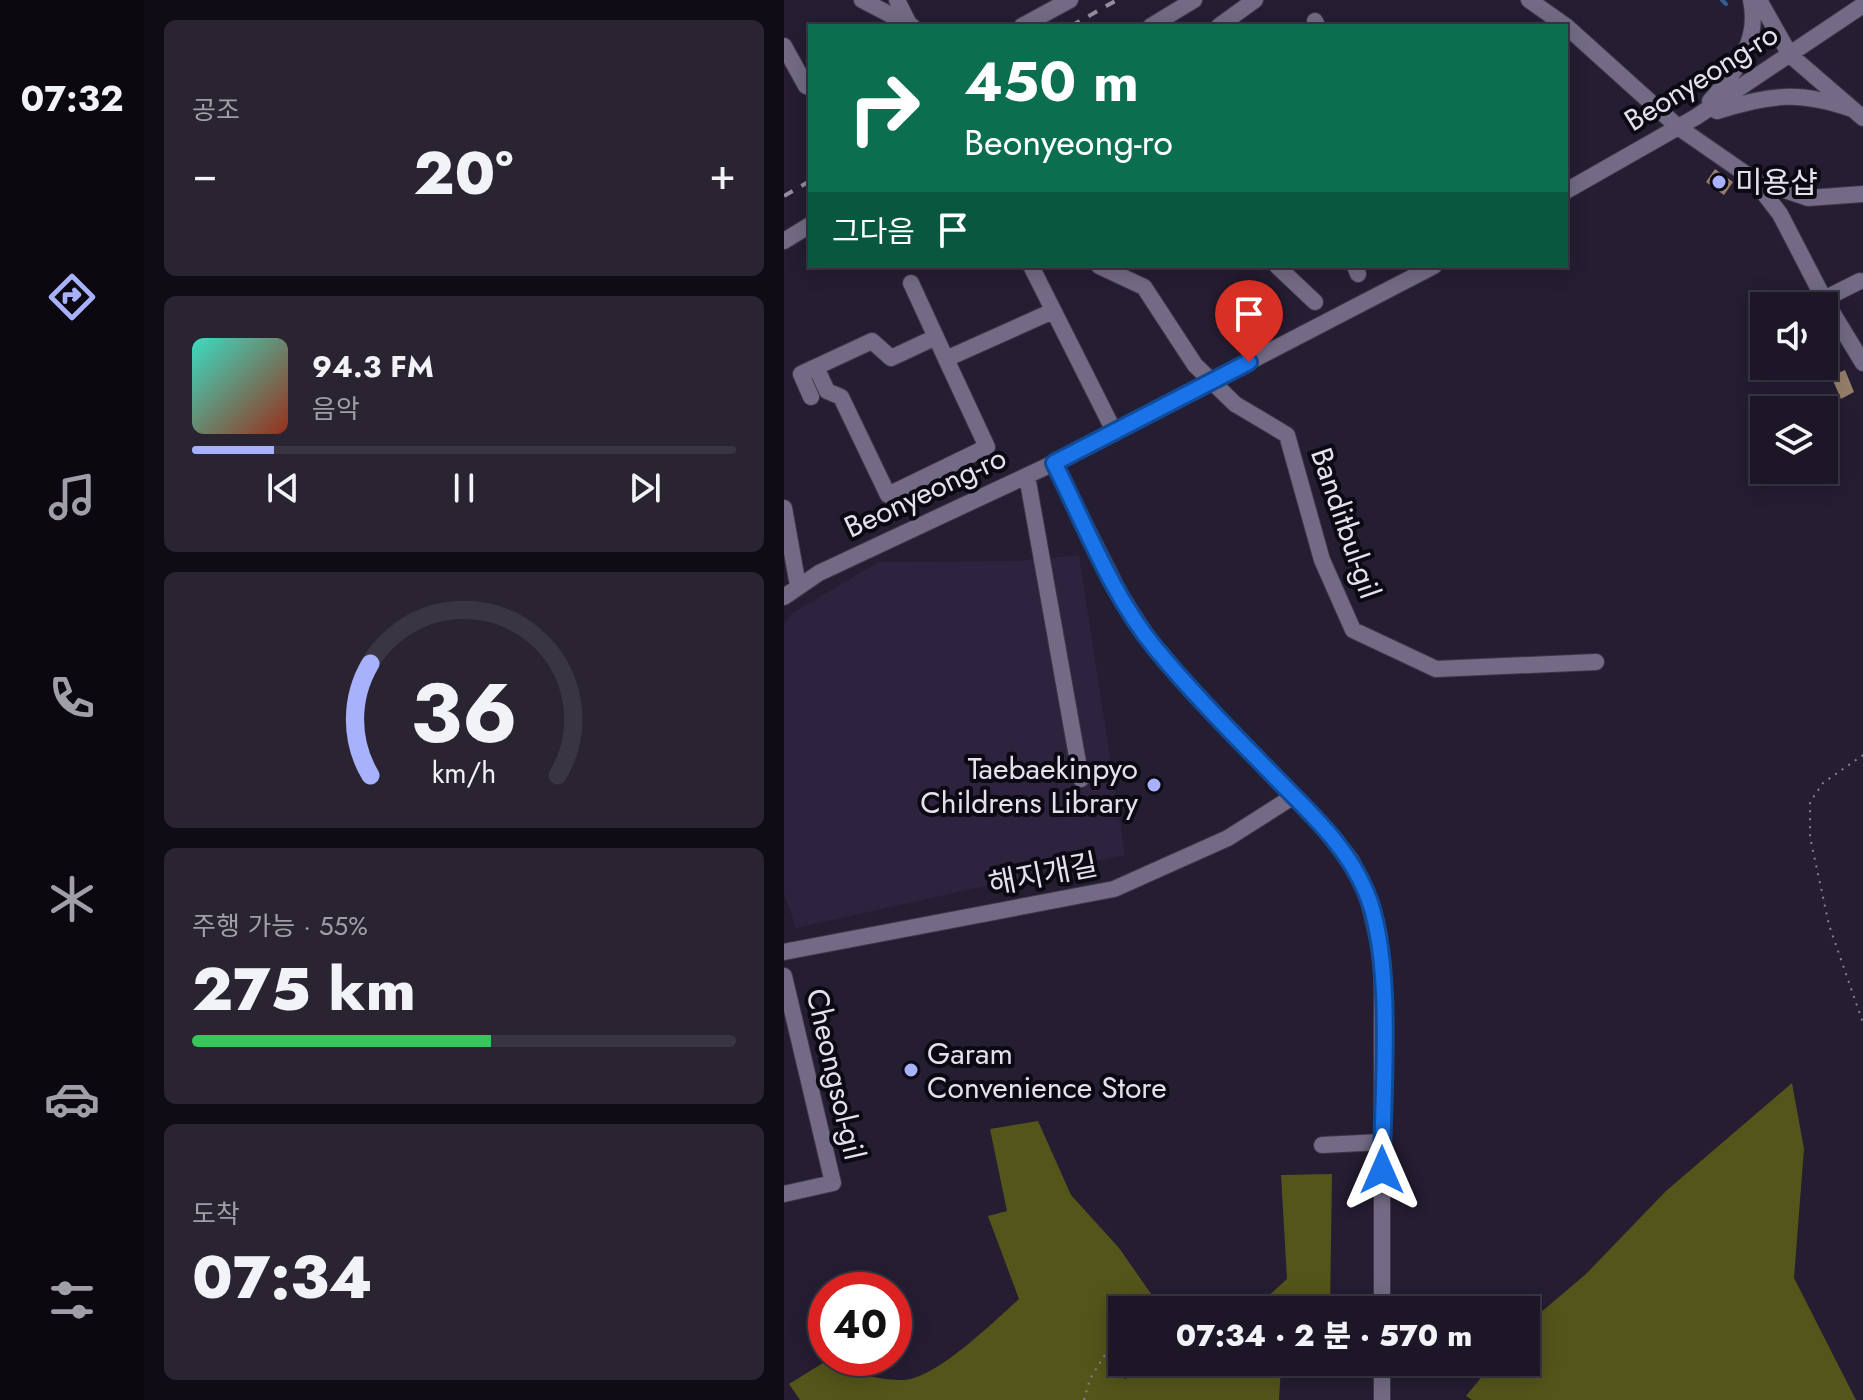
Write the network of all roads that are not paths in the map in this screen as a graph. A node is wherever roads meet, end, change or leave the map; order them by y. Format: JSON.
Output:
{"nodes":[{"id":1,"x":862,"y":0,"type":"edge"},
{"id":2,"x":897,"y":0,"type":"edge"},
{"id":3,"x":1070,"y":0,"type":"edge"},
{"id":4,"x":1194,"y":0,"type":"edge"},
{"id":5,"x":1255,"y":0,"type":"edge"},
{"id":6,"x":1529,"y":0,"type":"edge"},
{"id":7,"x":1751,"y":0,"type":"edge"},
{"id":8,"x":1759,"y":0,"type":"edge"},
{"id":9,"x":1863,"y":5,"type":"edge"},
{"id":10,"x":908,"y":24,"type":"edge"},
{"id":11,"x":909,"y":24,"type":"edge"},
{"id":12,"x":1028,"y":24,"type":"edge"},
{"id":13,"x":1154,"y":24,"type":"edge"},
{"id":14,"x":1222,"y":24,"type":"edge"},
{"id":15,"x":1563,"y":24,"type":"edge"},
{"id":16,"x":1568,"y":28,"type":"edge"},
{"id":17,"x":784,"y":46,"type":"edge"},
{"id":18,"x":1790,"y":55,"type":"junction"},
{"id":19,"x":806,"y":86,"type":"dead end"},
{"id":20,"x":1858,"y":114,"type":"edge"},
{"id":21,"x":1696,"y":117,"type":"junction"},
{"id":22,"x":1678,"y":127,"type":"junction"},
{"id":23,"x":1753,"y":179,"type":"junction"},
{"id":24,"x":1568,"y":190,"type":"edge"},
{"id":25,"x":1863,"y":194,"type":"edge"},
{"id":26,"x":808,"y":226,"type":"edge"},
{"id":27,"x":784,"y":241,"type":"edge"},
{"id":28,"x":1032,"y":268,"type":"edge"},
{"id":29,"x":1103,"y":268,"type":"edge"},
{"id":30,"x":1279,"y":268,"type":"edge"},
{"id":31,"x":1426,"y":268,"type":"edge"},
{"id":32,"x":1860,"y":281,"type":"dead end"},
{"id":33,"x":911,"y":283,"type":"dead end"},
{"id":34,"x":1820,"y":292,"type":"edge"},
{"id":35,"x":1838,"y":292,"type":"edge"},
{"id":36,"x":1315,"y":302,"type":"dead end"},
{"id":37,"x":1053,"y":311,"type":"junction"},
{"id":38,"x":1838,"y":318,"type":"edge"},
{"id":39,"x":936,"y":337,"type":"junction"},
{"id":40,"x":1858,"y":344,"type":"edge"},
{"id":41,"x":946,"y":359,"type":"junction"},
{"id":42,"x":1863,"y":363,"type":"edge"},
{"id":43,"x":816,"y":367,"type":"junction"},
{"id":44,"x":811,"y":397,"type":"dead end"},
{"id":45,"x":1114,"y":431,"type":"junction"},
{"id":46,"x":1054,"y":463,"type":"junction"},
{"id":47,"x":1027,"y":476,"type":"junction"},
{"id":48,"x":784,"y":508,"type":"edge"},
{"id":49,"x":798,"y":586,"type":"junction"},
{"id":50,"x":784,"y":597,"type":"edge"},
{"id":51,"x":1596,"y":662,"type":"dead end"},
{"id":52,"x":1081,"y":779,"type":"dead end"},
{"id":53,"x":1294,"y":796,"type":"junction"},
{"id":54,"x":784,"y":952,"type":"edge"},
{"id":55,"x":784,"y":976,"type":"edge"},
{"id":56,"x":1382,"y":1142,"type":"junction"},
{"id":57,"x":1322,"y":1145,"type":"dead end"},
{"id":58,"x":784,"y":1194,"type":"edge"},
{"id":59,"x":1382,"y":1296,"type":"edge"},
{"id":60,"x":1382,"y":1376,"type":"edge"},
{"id":61,"x":1382,"y":1400,"type":"edge"}],
"edges":[{"from":1,"to":10,"type":"street"},
{"from":2,"to":11,"type":"street"},
{"from":3,"to":12,"type":"street"},
{"from":4,"to":13,"type":"street"},
{"from":5,"to":14,"type":"street"},
{"from":6,"to":15,"type":"street"},
{"from":7,"to":21,"type":"street"},
{"from":8,"to":18,"type":"street"},
{"from":9,"to":18,"type":"street","name":"Beonyeong-ro"},
{"from":16,"to":22,"type":"street"},
{"from":17,"to":19,"type":"street"},
{"from":18,"to":20,"type":"street"},
{"from":18,"to":21,"type":"street","name":"Beonyeong-ro"},
{"from":20,"to":21,"type":"street"},
{"from":21,"to":22,"type":"street","name":"Beonyeong-ro"},
{"from":22,"to":23,"type":"street"},
{"from":22,"to":24,"type":"street","name":"Beonyeong-ro"},
{"from":23,"to":25,"type":"street"},
{"from":23,"to":34,"type":"street"},
{"from":26,"to":27,"type":"street"},
{"from":28,"to":37,"type":"street"},
{"from":29,"to":51,"type":"street","name":"Banditbul-gil","bridge":true},
{"from":30,"to":36,"type":"street"},
{"from":31,"to":45,"type":"street","name":"Beonyeong-ro"},
{"from":32,"to":35,"type":"street"},
{"from":33,"to":39,"type":"street"},
{"from":37,"to":41,"type":"street"},
{"from":37,"to":45,"type":"street"},
{"from":38,"to":40,"type":"street"},
{"from":39,"to":41,"type":"street"},
{"from":39,"to":43,"type":"street"},
{"from":40,"to":42,"type":"street"},
{"from":41,"to":43,"type":"street"},
{"from":43,"to":44,"type":"street"},
{"from":45,"to":46,"type":"street","name":"Beonyeong-ro"},
{"from":46,"to":47,"type":"street","name":"Beonyeong-ro"},
{"from":46,"to":53,"type":"street"},
{"from":47,"to":49,"type":"street","name":"Beonyeong-ro"},
{"from":47,"to":52,"type":"street"},
{"from":48,"to":49,"type":"street"},
{"from":49,"to":50,"type":"street","name":"Beonyeong-ro"},
{"from":53,"to":54,"type":"street","name":"해지개길"},
{"from":53,"to":56,"type":"street"},
{"from":55,"to":58,"type":"street","name":"Cheongsol-gil"},
{"from":56,"to":57,"type":"street"},
{"from":56,"to":59,"type":"street"},
{"from":60,"to":61,"type":"street"}]}
